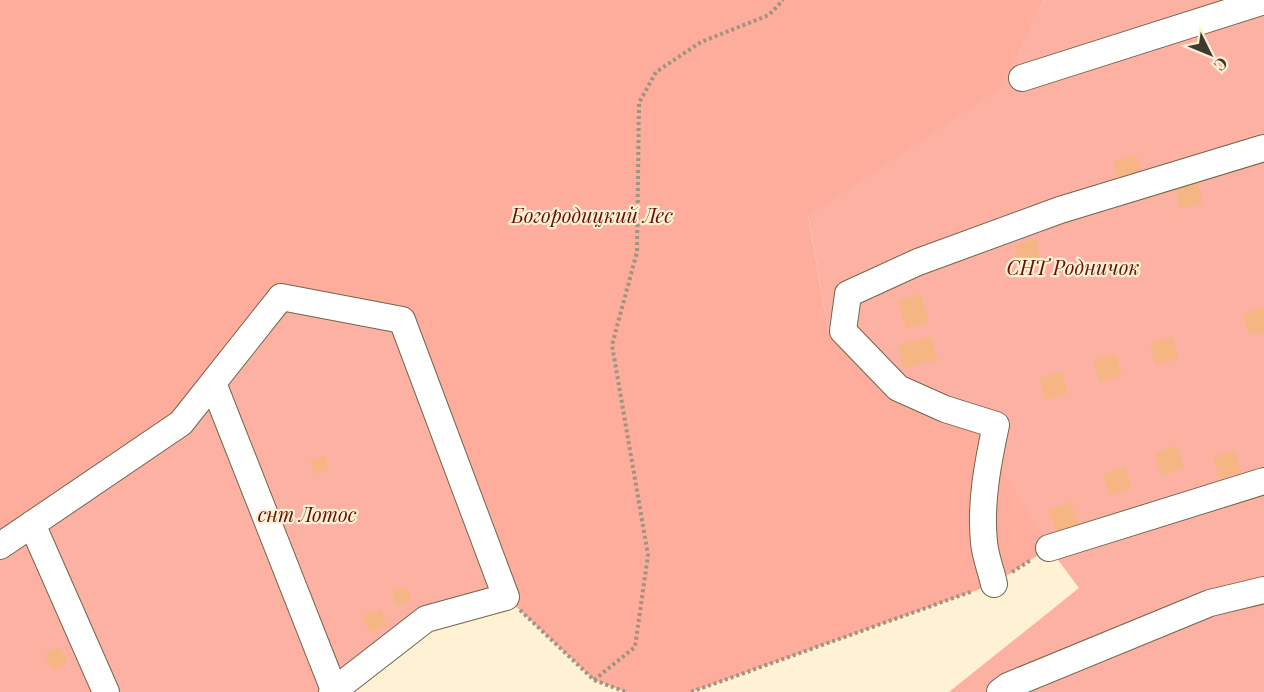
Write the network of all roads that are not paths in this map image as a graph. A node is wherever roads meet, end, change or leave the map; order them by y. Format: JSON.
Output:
{"nodes":[{"id":1,"x":1264,"y":1,"type":"edge"},
{"id":2,"x":1022,"y":78,"type":"dead end"},
{"id":3,"x":1264,"y":148,"type":"edge"},
{"id":4,"x":213,"y":383,"type":"junction"},
{"id":5,"x":1264,"y":482,"type":"edge"},
{"id":6,"x":32,"y":524,"type":"junction"},
{"id":7,"x":0,"y":546,"type":"edge"},
{"id":8,"x":1050,"y":548,"type":"road end"},
{"id":9,"x":994,"y":584,"type":"road end"},
{"id":10,"x":1264,"y":590,"type":"edge"},
{"id":11,"x":333,"y":691,"type":"edge"},
{"id":12,"x":106,"y":692,"type":"edge"},
{"id":13,"x":1000,"y":692,"type":"edge"}],
"edges":[{"from":1,"to":2,"type":"street"},
{"from":3,"to":9,"type":"street"},
{"from":4,"to":6,"type":"street"},
{"from":4,"to":11,"type":"street"},
{"from":4,"to":11,"type":"street"},
{"from":5,"to":8,"type":"street"},
{"from":6,"to":7,"type":"street"},
{"from":6,"to":12,"type":"street"},
{"from":10,"to":13,"type":"street"}]}
